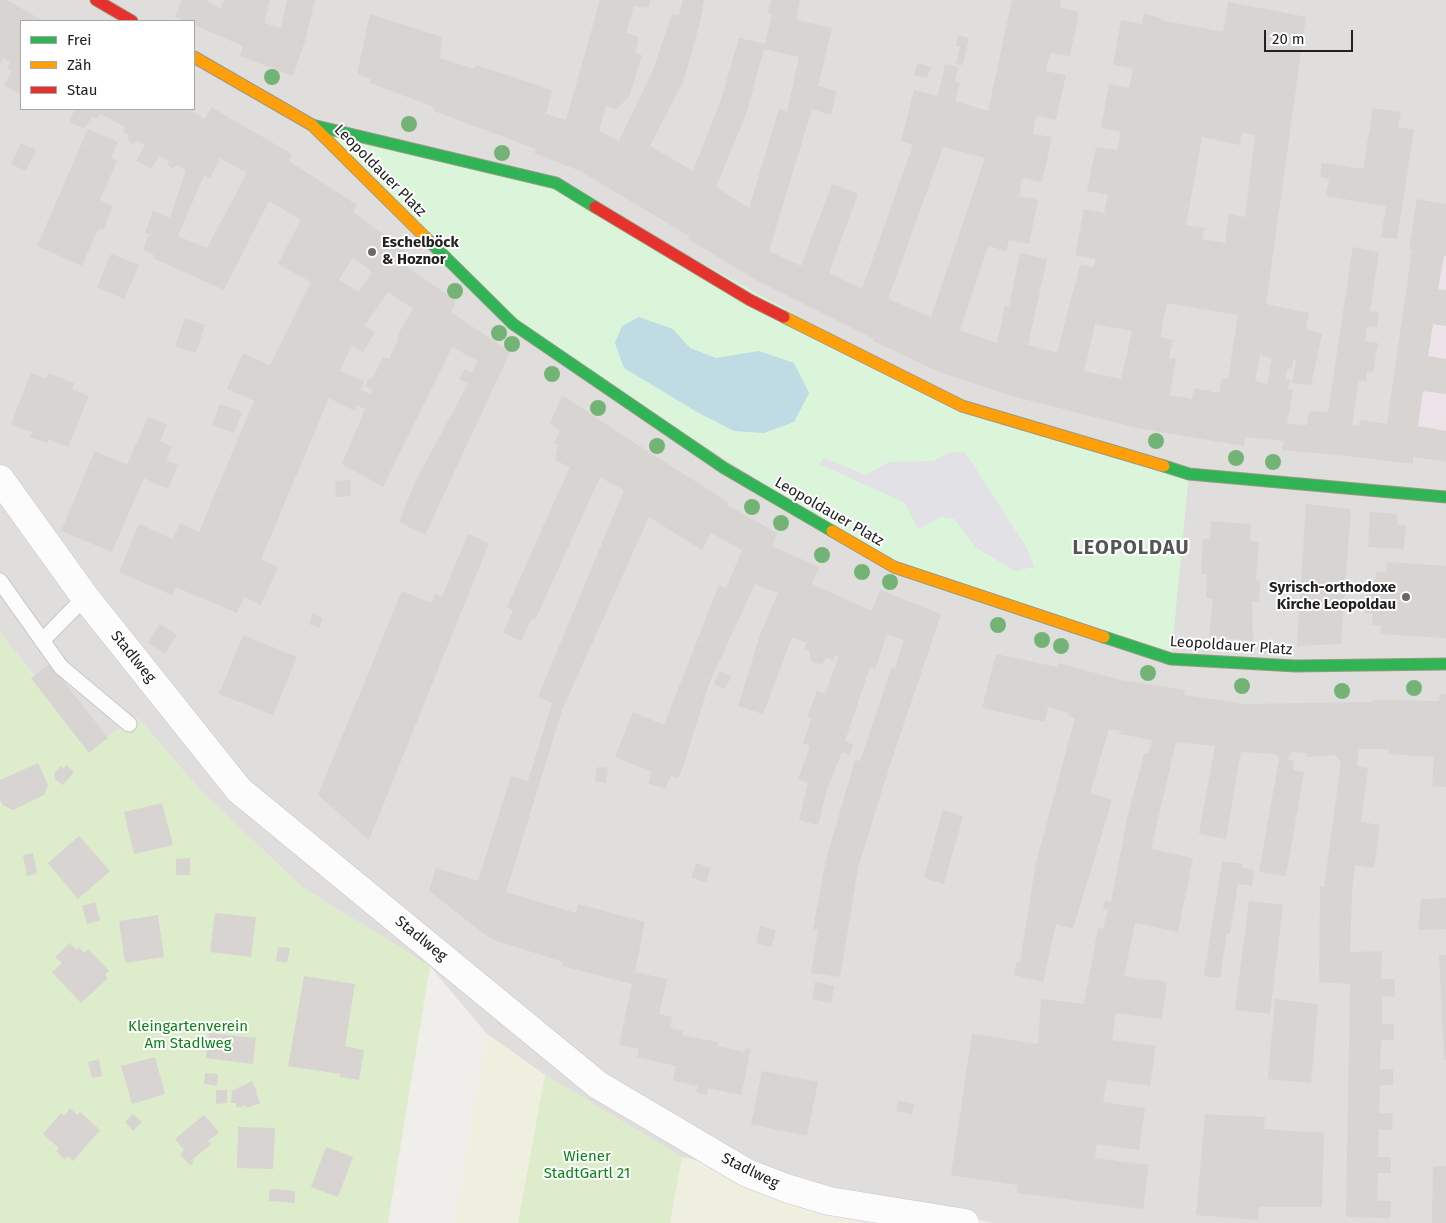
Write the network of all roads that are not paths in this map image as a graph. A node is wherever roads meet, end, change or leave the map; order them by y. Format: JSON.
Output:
{"nodes":[{"id":1,"x":96,"y":0,"type":"edge"},
{"id":2,"x":130,"y":20,"type":"edge"},
{"id":3,"x":195,"y":58,"type":"edge"},
{"id":4,"x":312,"y":125,"type":"junction"},
{"id":5,"x":0,"y":479,"type":"edge"},
{"id":6,"x":1446,"y":497,"type":"edge"},
{"id":7,"x":0,"y":581,"type":"edge"},
{"id":8,"x":85,"y":597,"type":"junction"},
{"id":9,"x":42,"y":641,"type":"junction"},
{"id":10,"x":1446,"y":664,"type":"edge"},
{"id":11,"x":129,"y":724,"type":"dead end"},
{"id":12,"x":965,"y":1223,"type":"edge"}],
"edges":[{"from":1,"to":2,"type":"street"},
{"from":3,"to":4,"type":"street","name":"Leopoldauer Platz"},
{"from":4,"to":6,"type":"street","name":"Leopoldauer Platz"},
{"from":4,"to":10,"type":"street","name":"Leopoldauer Platz"},
{"from":5,"to":8,"type":"street","name":"Stadlweg"},
{"from":7,"to":9,"type":"lane"},
{"from":8,"to":9,"type":"lane"},
{"from":8,"to":12,"type":"street","name":"Stadlweg"},
{"from":9,"to":11,"type":"lane"}]}
